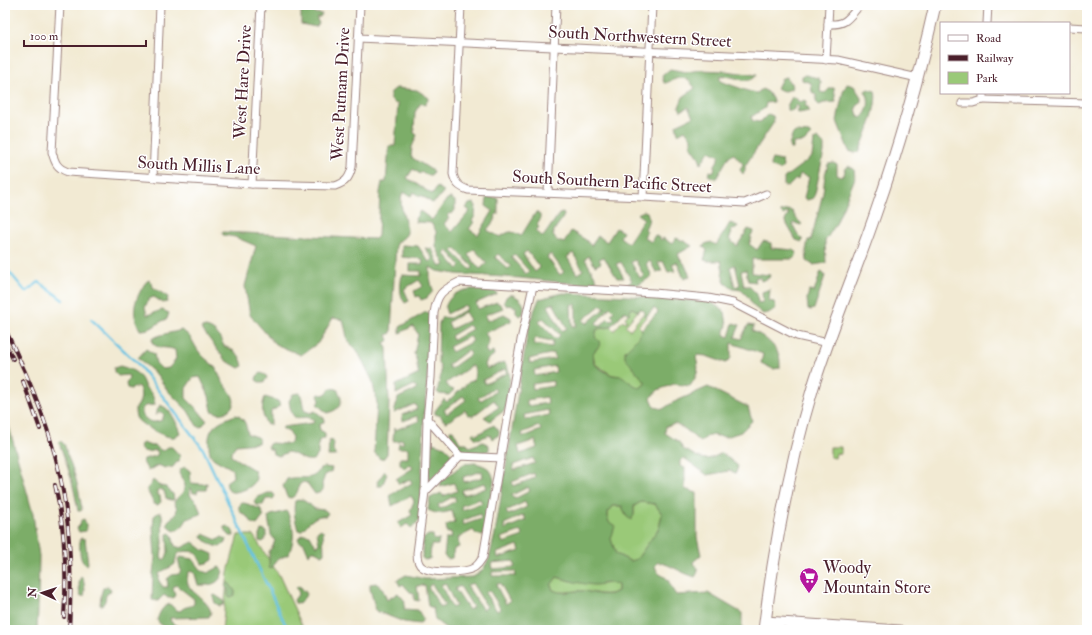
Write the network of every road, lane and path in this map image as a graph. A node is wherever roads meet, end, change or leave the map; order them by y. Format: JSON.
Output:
{"nodes":[{"id":1,"x":60,"y":5,"type":"edge"},
{"id":2,"x":160,"y":5,"type":"edge"},
{"id":3,"x":261,"y":5,"type":"edge"},
{"id":4,"x":360,"y":5,"type":"edge"},
{"id":5,"x":461,"y":5,"type":"edge"},
{"id":6,"x":556,"y":5,"type":"edge"},
{"id":7,"x":652,"y":5,"type":"edge"},
{"id":8,"x":829,"y":5,"type":"edge"},
{"id":9,"x":860,"y":5,"type":"edge"},
{"id":10,"x":935,"y":5,"type":"edge"},
{"id":11,"x":988,"y":5,"type":"edge"},
{"id":12,"x":987,"y":22,"type":"edge"},
{"id":13,"x":828,"y":24,"type":"junction"},
{"id":14,"x":1070,"y":27,"type":"edge"},
{"id":15,"x":1087,"y":28,"type":"edge"},
{"id":16,"x":358,"y":38,"type":"junction"},
{"id":17,"x":460,"y":42,"type":"junction"},
{"id":18,"x":554,"y":46,"type":"junction"},
{"id":19,"x":650,"y":52,"type":"junction"},
{"id":20,"x":826,"y":60,"type":"junction"},
{"id":21,"x":918,"y":78,"type":"junction"},
{"id":22,"x":983,"y":96,"type":"edge"},
{"id":23,"x":962,"y":103,"type":"dead end"},
{"id":24,"x":1087,"y":103,"type":"edge"},
{"id":25,"x":153,"y":178,"type":"junction"},
{"id":26,"x":344,"y":182,"type":"joint"},
{"id":27,"x":252,"y":184,"type":"junction"},
{"id":28,"x":548,"y":193,"type":"junction"},
{"id":29,"x":766,"y":194,"type":"dead end"},
{"id":30,"x":643,"y":197,"type":"junction"},
{"id":31,"x":533,"y":286,"type":"junction"},
{"id":32,"x":828,"y":343,"type":"junction"},
{"id":33,"x":427,"y":419,"type":"junction"},
{"id":34,"x":460,"y":456,"type":"junction"},
{"id":35,"x":501,"y":458,"type":"junction"},
{"id":36,"x":425,"y":492,"type":"junction"},
{"id":37,"x":764,"y":625,"type":"edge"},
{"id":38,"x":900,"y":630,"type":"edge"}],
"edges":[{"from":1,"to":25,"type":"street","name":"South Millis Lane"},
{"from":2,"to":25,"type":"street"},
{"from":3,"to":27,"type":"street","name":"West Hare Drive"},
{"from":4,"to":16,"type":"street","name":"West Putnam Drive"},
{"from":5,"to":17,"type":"street"},
{"from":6,"to":18,"type":"street"},
{"from":7,"to":19,"type":"street"},
{"from":8,"to":13,"type":"street"},
{"from":9,"to":13,"type":"street"},
{"from":10,"to":21,"type":"main road"},
{"from":11,"to":12,"type":"street"},
{"from":13,"to":20,"type":"street"},
{"from":14,"to":15,"type":"street"},
{"from":16,"to":17,"type":"street","name":"South Northwestern Street"},
{"from":16,"to":26,"type":"street","name":"West Putnam Drive"},
{"from":17,"to":18,"type":"street","name":"South Northwestern Street"},
{"from":17,"to":28,"type":"street","name":"South Southern Pacific Street"},
{"from":18,"to":19,"type":"street","name":"South Northwestern Street"},
{"from":18,"to":28,"type":"street"},
{"from":19,"to":20,"type":"street","name":"South Northwestern Street"},
{"from":19,"to":30,"type":"street"},
{"from":20,"to":21,"type":"street","name":"South Northwestern Street"},
{"from":21,"to":32,"type":"main road"},
{"from":22,"to":23,"type":"street"},
{"from":22,"to":24,"type":"street"},
{"from":25,"to":27,"type":"street","name":"South Millis Lane"},
{"from":26,"to":27,"type":"street","name":"South Millis Lane"},
{"from":28,"to":30,"type":"street","name":"South Southern Pacific Street"},
{"from":29,"to":30,"type":"street","name":"South Southern Pacific Street"},
{"from":31,"to":32,"type":"street"},
{"from":31,"to":33,"type":"street"},
{"from":31,"to":35,"type":"street"},
{"from":32,"to":37,"type":"main road"},
{"from":33,"to":34,"type":"street"},
{"from":33,"to":36,"type":"street"},
{"from":34,"to":35,"type":"street"},
{"from":34,"to":36,"type":"street"},
{"from":35,"to":36,"type":"street"},
{"from":37,"to":38,"type":"street"}]}
